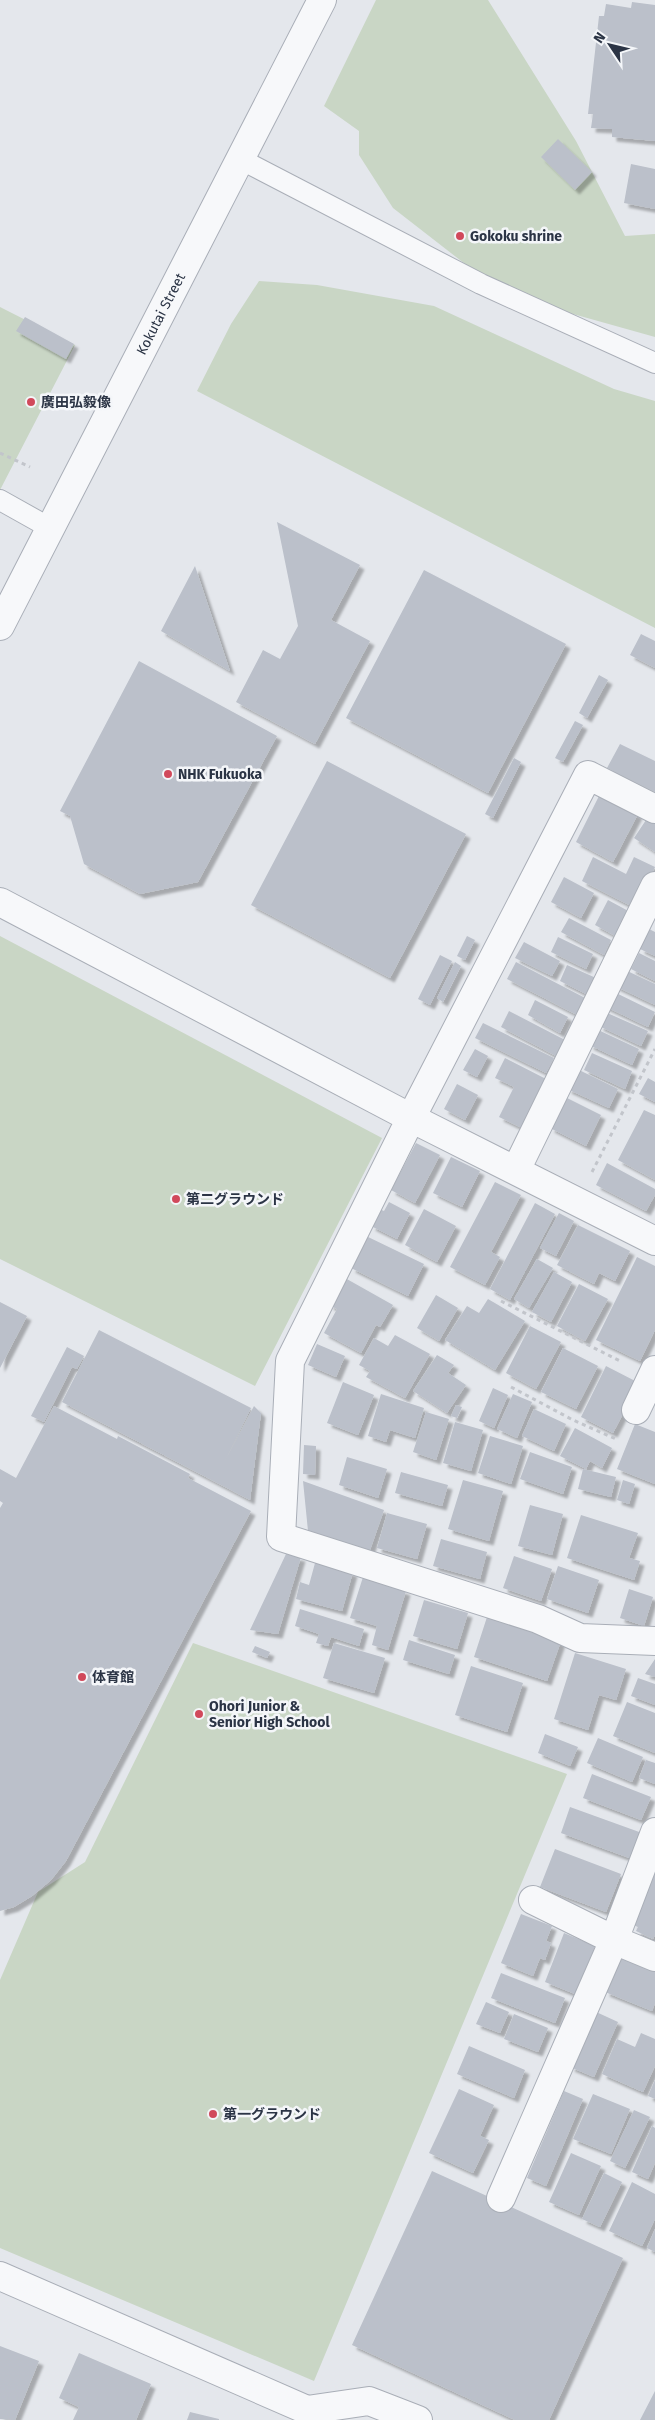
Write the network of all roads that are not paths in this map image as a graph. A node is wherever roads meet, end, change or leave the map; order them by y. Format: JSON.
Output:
{"nodes":[{"id":1,"x":322,"y":0,"type":"edge"},
{"id":2,"x":240,"y":159,"type":"junction"},
{"id":3,"x":655,"y":363,"type":"edge"},
{"id":4,"x":0,"y":500,"type":"edge"},
{"id":5,"x":50,"y":528,"type":"junction"},
{"id":6,"x":0,"y":626,"type":"edge"},
{"id":7,"x":655,"y":809,"type":"edge"},
{"id":8,"x":655,"y":886,"type":"edge"},
{"id":9,"x":0,"y":902,"type":"edge"},
{"id":10,"x":410,"y":1118,"type":"junction"},
{"id":11,"x":516,"y":1170,"type":"junction"},
{"id":12,"x":655,"y":1241,"type":"edge"},
{"id":13,"x":653,"y":1374,"type":"edge"},
{"id":14,"x":636,"y":1410,"type":"road end"},
{"id":15,"x":655,"y":1641,"type":"edge"},
{"id":16,"x":655,"y":1832,"type":"edge"},
{"id":17,"x":533,"y":1900,"type":"dead end"},
{"id":18,"x":614,"y":1940,"type":"junction"},
{"id":19,"x":655,"y":1957,"type":"edge"},
{"id":20,"x":501,"y":2198,"type":"dead end"},
{"id":21,"x":0,"y":2276,"type":"edge"},
{"id":22,"x":312,"y":2415,"type":"edge"},
{"id":23,"x":418,"y":2420,"type":"edge"}],
"edges":[{"from":1,"to":2,"type":"street","name":"Kokutai Street"},
{"from":2,"to":3,"type":"lane"},
{"from":2,"to":5,"type":"street","name":"Kokutai Street"},
{"from":4,"to":5,"type":"lane"},
{"from":5,"to":6,"type":"street","name":"Kokutai Street"},
{"from":7,"to":10,"type":"street"},
{"from":8,"to":11,"type":"street"},
{"from":9,"to":10,"type":"street"},
{"from":10,"to":11,"type":"street"},
{"from":10,"to":15,"type":"street"},
{"from":11,"to":12,"type":"street"},
{"from":13,"to":14,"type":"street"},
{"from":16,"to":18,"type":"street"},
{"from":17,"to":18,"type":"street"},
{"from":18,"to":19,"type":"street"},
{"from":18,"to":20,"type":"street"},
{"from":21,"to":22,"type":"street"},
{"from":22,"to":23,"type":"street"}]}
